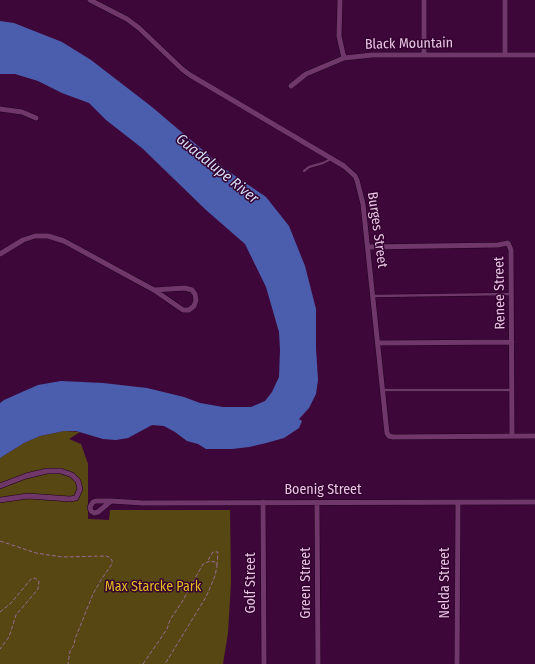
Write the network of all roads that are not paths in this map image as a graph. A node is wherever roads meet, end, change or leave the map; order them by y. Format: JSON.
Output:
{"nodes":[{"id":1,"x":90,"y":0,"type":"edge"},
{"id":2,"x":340,"y":0,"type":"edge"},
{"id":3,"x":424,"y":0,"type":"edge"},
{"id":4,"x":505,"y":0,"type":"edge"},
{"id":5,"x":424,"y":55,"type":"junction"},
{"id":6,"x":505,"y":55,"type":"junction"},
{"id":7,"x":535,"y":55,"type":"edge"},
{"id":8,"x":344,"y":58,"type":"junction"},
{"id":9,"x":290,"y":86,"type":"dead end"},
{"id":10,"x":0,"y":109,"type":"edge"},
{"id":11,"x":36,"y":118,"type":"dead end"},
{"id":12,"x":331,"y":158,"type":"junction"},
{"id":13,"x":304,"y":171,"type":"dead end"},
{"id":14,"x":368,"y":247,"type":"junction"},
{"id":15,"x":0,"y":254,"type":"edge"},
{"id":16,"x":154,"y":290,"type":"junction"},
{"id":17,"x":512,"y":294,"type":"junction"},
{"id":18,"x":373,"y":296,"type":"junction"},
{"id":19,"x":512,"y":342,"type":"junction"},
{"id":20,"x":378,"y":343,"type":"junction"},
{"id":21,"x":383,"y":390,"type":"junction"},
{"id":22,"x":512,"y":390,"type":"junction"},
{"id":23,"x":512,"y":436,"type":"junction"},
{"id":24,"x":535,"y":436,"type":"edge"},
{"id":25,"x":0,"y":486,"type":"edge"},
{"id":26,"x":0,"y":500,"type":"edge"},
{"id":27,"x":111,"y":502,"type":"dead end"},
{"id":28,"x":263,"y":502,"type":"junction"},
{"id":29,"x":458,"y":502,"type":"junction"},
{"id":30,"x":535,"y":502,"type":"edge"},
{"id":31,"x":317,"y":503,"type":"junction"},
{"id":32,"x":264,"y":664,"type":"edge"},
{"id":33,"x":318,"y":664,"type":"edge"},
{"id":34,"x":457,"y":664,"type":"edge"}],
"edges":[{"from":1,"to":12,"type":"street","name":"Burges Street"},
{"from":2,"to":8,"type":"street"},
{"from":3,"to":5,"type":"street"},
{"from":4,"to":6,"type":"street"},
{"from":5,"to":6,"type":"street","name":"Black Mountain"},
{"from":5,"to":8,"type":"street","name":"Black Mountain"},
{"from":6,"to":7,"type":"street","name":"Black Mountain"},
{"from":8,"to":9,"type":"street","name":"Black Mountain"},
{"from":10,"to":11,"type":"street"},
{"from":12,"to":13,"type":"lane"},
{"from":12,"to":14,"type":"street","name":"Burges Street"},
{"from":14,"to":17,"type":"street","name":"Renee Street"},
{"from":14,"to":18,"type":"street","name":"Burges Street"},
{"from":15,"to":16,"type":"street"},
{"from":16,"to":16,"type":"street"},
{"from":17,"to":18,"type":"lane"},
{"from":17,"to":19,"type":"street","name":"Renee Street"},
{"from":18,"to":20,"type":"street","name":"Burges Street"},
{"from":19,"to":20,"type":"street"},
{"from":19,"to":22,"type":"street","name":"Renee Street"},
{"from":20,"to":21,"type":"street","name":"Burges Street"},
{"from":21,"to":22,"type":"lane"},
{"from":21,"to":23,"type":"street","name":"Burges Street"},
{"from":22,"to":23,"type":"street","name":"Renee Street"},
{"from":23,"to":24,"type":"street","name":"Burges Street"},
{"from":25,"to":26,"type":"street"},
{"from":27,"to":28,"type":"street","name":"Boenig Street"},
{"from":28,"to":31,"type":"street","name":"Boenig Street"},
{"from":28,"to":32,"type":"street","name":"Golf Street"},
{"from":29,"to":30,"type":"street","name":"Boenig Street"},
{"from":29,"to":31,"type":"street","name":"Boenig Street"},
{"from":29,"to":34,"type":"street","name":"Nelda Street"},
{"from":31,"to":33,"type":"street","name":"Green Street"}]}
